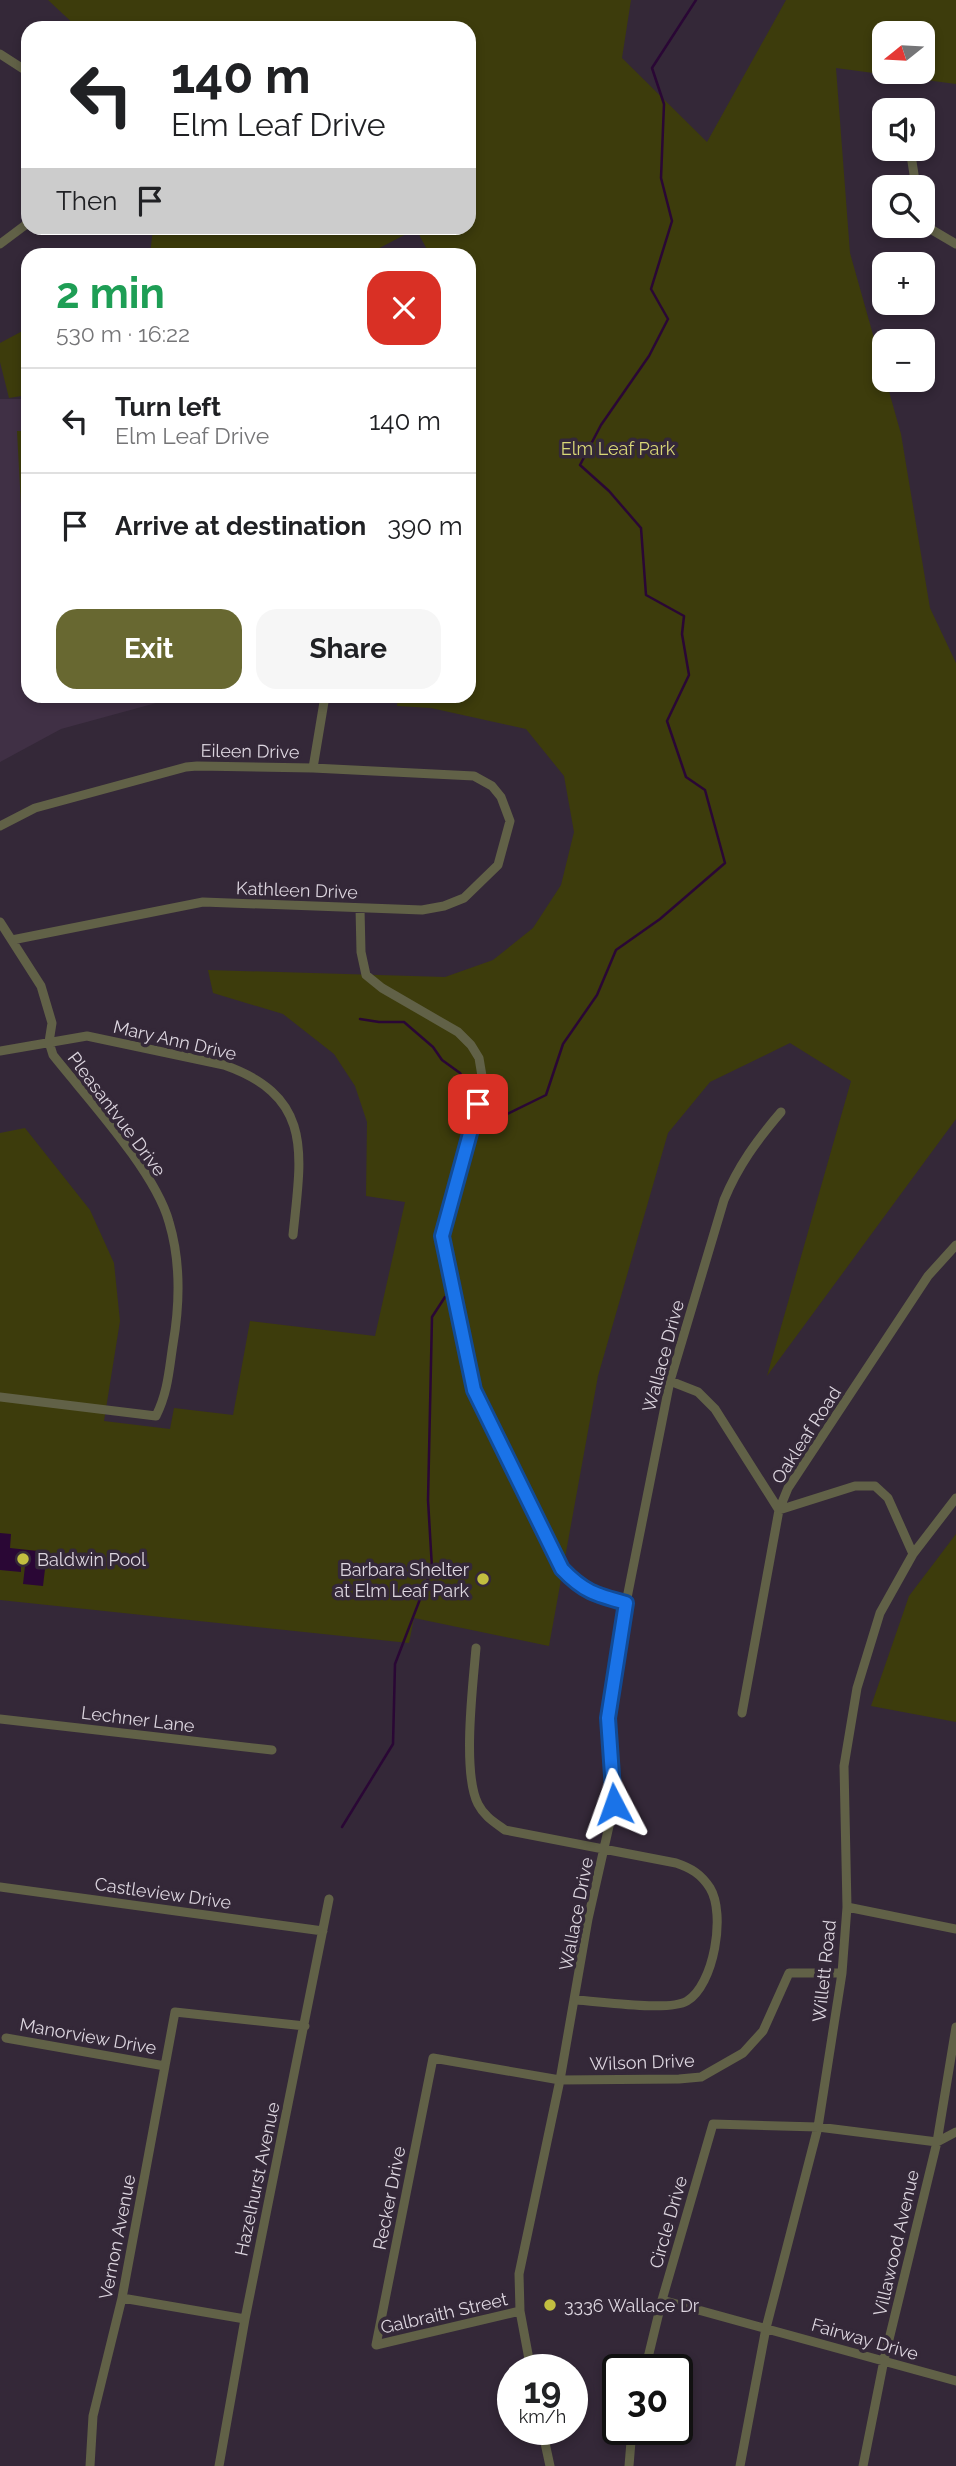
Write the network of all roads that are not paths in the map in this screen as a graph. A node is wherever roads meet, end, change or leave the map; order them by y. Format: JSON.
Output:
{"nodes":[{"id":1,"x":0,"y":54,"type":"edge"},
{"id":2,"x":21,"y":68,"type":"edge"},
{"id":3,"x":21,"y":228,"type":"edge"},
{"id":4,"x":935,"y":232,"type":"edge"},
{"id":5,"x":0,"y":244,"type":"edge"},
{"id":6,"x":956,"y":244,"type":"edge"},
{"id":7,"x":325,"y":703,"type":"edge"},
{"id":8,"x":313,"y":768,"type":"junction"},
{"id":9,"x":501,"y":797,"type":"joint"},
{"id":10,"x":0,"y":826,"type":"edge"},
{"id":11,"x":360,"y":908,"type":"junction"},
{"id":12,"x":0,"y":922,"type":"edge"},
{"id":13,"x":12,"y":940,"type":"junction"},
{"id":14,"x":49,"y":1042,"type":"junction"},
{"id":15,"x":0,"y":1051,"type":"edge"},
{"id":16,"x":781,"y":1112,"type":"dead end"},
{"id":17,"x":293,"y":1235,"type":"dead end"},
{"id":18,"x":956,"y":1245,"type":"edge"},
{"id":19,"x":670,"y":1381,"type":"junction"},
{"id":20,"x":0,"y":1397,"type":"edge"},
{"id":21,"x":956,"y":1497,"type":"edge"},
{"id":22,"x":779,"y":1510,"type":"junction"},
{"id":23,"x":913,"y":1554,"type":"junction"},
{"id":24,"x":626,"y":1603,"type":"junction"},
{"id":25,"x":476,"y":1648,"type":"dead end"},
{"id":26,"x":742,"y":1713,"type":"dead end"},
{"id":27,"x":0,"y":1719,"type":"edge"},
{"id":28,"x":272,"y":1751,"type":"dead end"},
{"id":29,"x":605,"y":1848,"type":"junction"},
{"id":30,"x":0,"y":1886,"type":"edge"},
{"id":31,"x":329,"y":1899,"type":"dead end"},
{"id":32,"x":847,"y":1907,"type":"junction"},
{"id":33,"x":956,"y":1929,"type":"edge"},
{"id":34,"x":323,"y":1931,"type":"junction"},
{"id":35,"x":842,"y":1973,"type":"junction"},
{"id":36,"x":575,"y":2000,"type":"junction"},
{"id":37,"x":305,"y":2026,"type":"junction"},
{"id":38,"x":956,"y":2027,"type":"edge"},
{"id":39,"x":6,"y":2038,"type":"dead end"},
{"id":40,"x":433,"y":2058,"type":"joint"},
{"id":41,"x":165,"y":2066,"type":"junction"},
{"id":42,"x":560,"y":2080,"type":"junction"},
{"id":43,"x":818,"y":2127,"type":"junction"},
{"id":44,"x":956,"y":2133,"type":"edge"},
{"id":45,"x":937,"y":2142,"type":"junction"},
{"id":46,"x":122,"y":2298,"type":"junction"},
{"id":47,"x":662,"y":2300,"type":"junction"},
{"id":48,"x":520,"y":2311,"type":"junction"},
{"id":49,"x":245,"y":2319,"type":"junction"},
{"id":50,"x":766,"y":2328,"type":"junction"},
{"id":51,"x":376,"y":2345,"type":"joint"},
{"id":52,"x":528,"y":2354,"type":"edge"},
{"id":53,"x":649,"y":2354,"type":"edge"},
{"id":54,"x":884,"y":2360,"type":"junction"},
{"id":55,"x":956,"y":2381,"type":"edge"},
{"id":56,"x":545,"y":2445,"type":"edge"},
{"id":57,"x":631,"y":2445,"type":"edge"},
{"id":58,"x":548,"y":2464,"type":"edge"},
{"id":59,"x":90,"y":2466,"type":"edge"},
{"id":60,"x":219,"y":2466,"type":"edge"},
{"id":61,"x":629,"y":2466,"type":"edge"},
{"id":62,"x":740,"y":2466,"type":"edge"},
{"id":63,"x":863,"y":2466,"type":"edge"}],
"edges":[{"from":1,"to":2,"type":"street"},
{"from":3,"to":5,"type":"street"},
{"from":4,"to":6,"type":"street"},
{"from":7,"to":8,"type":"street"},
{"from":8,"to":9,"type":"street","name":"Eileen Drive"},
{"from":8,"to":10,"type":"street","name":"Eileen Drive"},
{"from":9,"to":11,"type":"street","name":"Kathleen Drive"},
{"from":11,"to":13,"type":"street","name":"Kathleen Drive"},
{"from":11,"to":24,"type":"street"},
{"from":12,"to":13,"type":"street","name":"Pleasantvue Drive"},
{"from":13,"to":14,"type":"street","name":"Pleasantvue Drive"},
{"from":14,"to":15,"type":"street","name":"Mary Ann Drive"},
{"from":14,"to":17,"type":"street","name":"Mary Ann Drive"},
{"from":14,"to":20,"type":"street","name":"Pleasantvue Drive"},
{"from":16,"to":19,"type":"street","name":"Wallace Drive"},
{"from":18,"to":22,"type":"street","name":"Oakleaf Road"},
{"from":19,"to":22,"type":"street"},
{"from":19,"to":24,"type":"street","name":"Wallace Drive"},
{"from":21,"to":23,"type":"street","name":"Willett Road"},
{"from":22,"to":23,"type":"street"},
{"from":22,"to":26,"type":"street","name":"Oakleaf Road"},
{"from":23,"to":32,"type":"street","name":"Willett Road"},
{"from":24,"to":29,"type":"street","name":"Wallace Drive"},
{"from":25,"to":29,"type":"street"},
{"from":27,"to":28,"type":"street","name":"Lechner Lane"},
{"from":29,"to":36,"type":"street","name":"Wallace Drive"},
{"from":29,"to":36,"type":"street"},
{"from":30,"to":34,"type":"street","name":"Castleview Drive"},
{"from":31,"to":34,"type":"street","name":"Hazelhurst Avenue"},
{"from":32,"to":33,"type":"street"},
{"from":32,"to":35,"type":"street","name":"Willett Road"},
{"from":34,"to":37,"type":"street","name":"Hazelhurst Avenue"},
{"from":35,"to":42,"type":"street","name":"Wilson Drive"},
{"from":35,"to":43,"type":"street","name":"Willett Road"},
{"from":36,"to":42,"type":"street","name":"Wallace Drive"},
{"from":37,"to":41,"type":"street","name":"Vernon Avenue"},
{"from":37,"to":49,"type":"street","name":"Hazelhurst Avenue"},
{"from":38,"to":45,"type":"street","name":"Villawood Avenue"},
{"from":39,"to":41,"type":"street","name":"Manorview Drive"},
{"from":40,"to":42,"type":"street","name":"Wilson Drive"},
{"from":40,"to":51,"type":"street","name":"Recker Drive"},
{"from":41,"to":46,"type":"street","name":"Vernon Avenue"},
{"from":42,"to":48,"type":"street","name":"Wallace Drive"},
{"from":43,"to":45,"type":"street"},
{"from":43,"to":47,"type":"street","name":"Circle Drive"},
{"from":43,"to":50,"type":"street","name":"Willett Road"},
{"from":44,"to":45,"type":"street"},
{"from":45,"to":54,"type":"street","name":"Villawood Avenue"},
{"from":46,"to":49,"type":"street"},
{"from":46,"to":59,"type":"street","name":"Vernon Avenue"},
{"from":47,"to":50,"type":"street","name":"Fairway Drive"},
{"from":47,"to":53,"type":"street","name":"Circle Drive"},
{"from":48,"to":51,"type":"street","name":"Galbraith Street"},
{"from":48,"to":52,"type":"street","name":"Wallace Drive"},
{"from":49,"to":60,"type":"street","name":"Hazelhurst Avenue"},
{"from":50,"to":54,"type":"street","name":"Fairway Drive"},
{"from":50,"to":62,"type":"street","name":"Willett Road"},
{"from":54,"to":55,"type":"street","name":"Fairway Drive"},
{"from":54,"to":63,"type":"street","name":"Villawood Avenue"},
{"from":56,"to":58,"type":"street"},
{"from":57,"to":61,"type":"street"}]}
